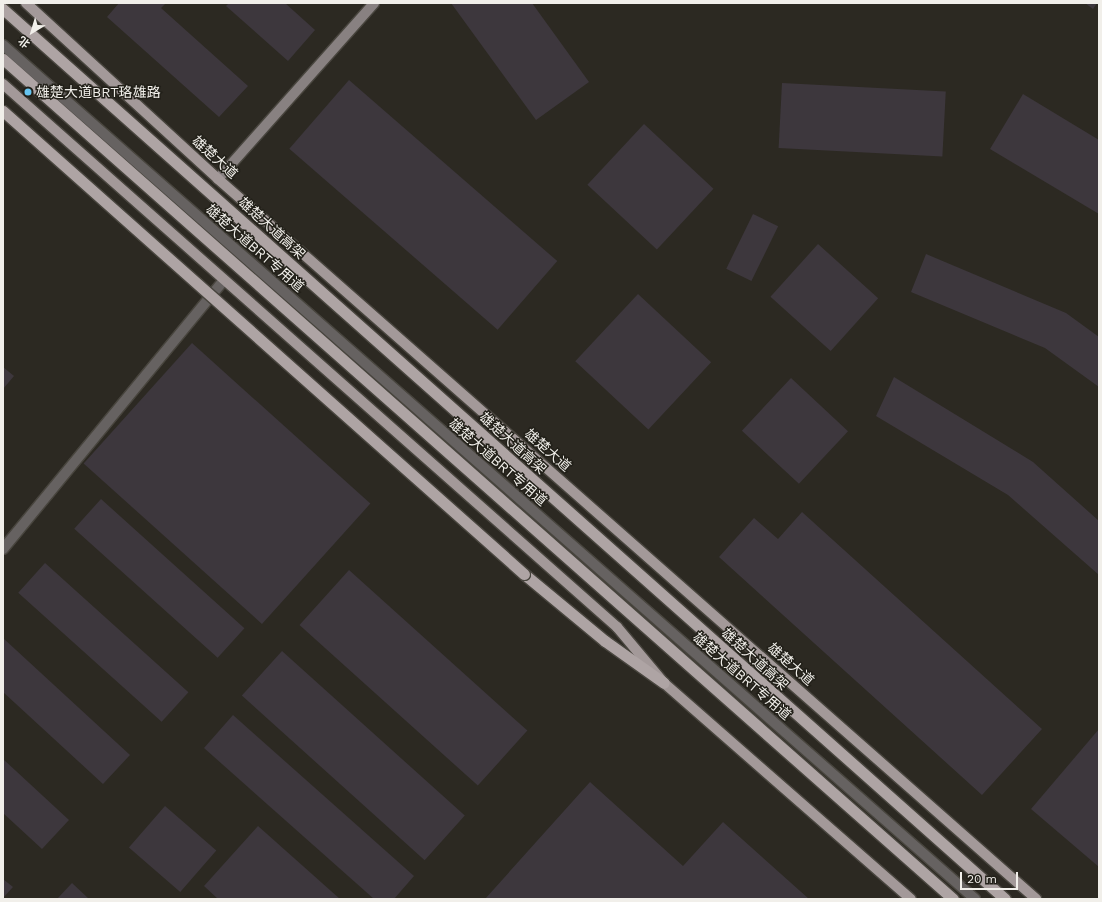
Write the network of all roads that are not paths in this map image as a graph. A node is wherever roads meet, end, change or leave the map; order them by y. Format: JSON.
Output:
{"nodes":[{"id":1,"x":26,"y":3,"type":"edge"},
{"id":2,"x":374,"y":3,"type":"edge"},
{"id":3,"x":3,"y":9,"type":"edge"},
{"id":4,"x":3,"y":45,"type":"edge"},
{"id":5,"x":3,"y":59,"type":"edge"},
{"id":6,"x":3,"y":84,"type":"edge"},
{"id":7,"x":3,"y":111,"type":"edge"},
{"id":8,"x":218,"y":179,"type":"junction"},
{"id":9,"x":224,"y":280,"type":"junction"},
{"id":10,"x":3,"y":549,"type":"edge"},
{"id":11,"x":664,"y":683,"type":"junction"},
{"id":12,"x":911,"y":899,"type":"edge"},
{"id":13,"x":953,"y":899,"type":"edge"},
{"id":14,"x":975,"y":899,"type":"edge"},
{"id":15,"x":1005,"y":899,"type":"edge"},
{"id":16,"x":1036,"y":899,"type":"edge"}],
"edges":[{"from":1,"to":8,"type":"main road","name":"雄楚大道"},
{"from":2,"to":8,"type":"main road"},
{"from":3,"to":15,"type":"highway","name":"雄楚大道高架"},
{"from":4,"to":14,"type":"street","name":"雄楚大道BRT专用道"},
{"from":5,"to":13,"type":"highway"},
{"from":6,"to":9,"type":"main road"},
{"from":7,"to":11,"type":"highway","bridge":true},
{"from":8,"to":16,"type":"main road","name":"雄楚大道"},
{"from":9,"to":10,"type":"street"},
{"from":9,"to":11,"type":"main road"},
{"from":11,"to":12,"type":"main road"}]}
